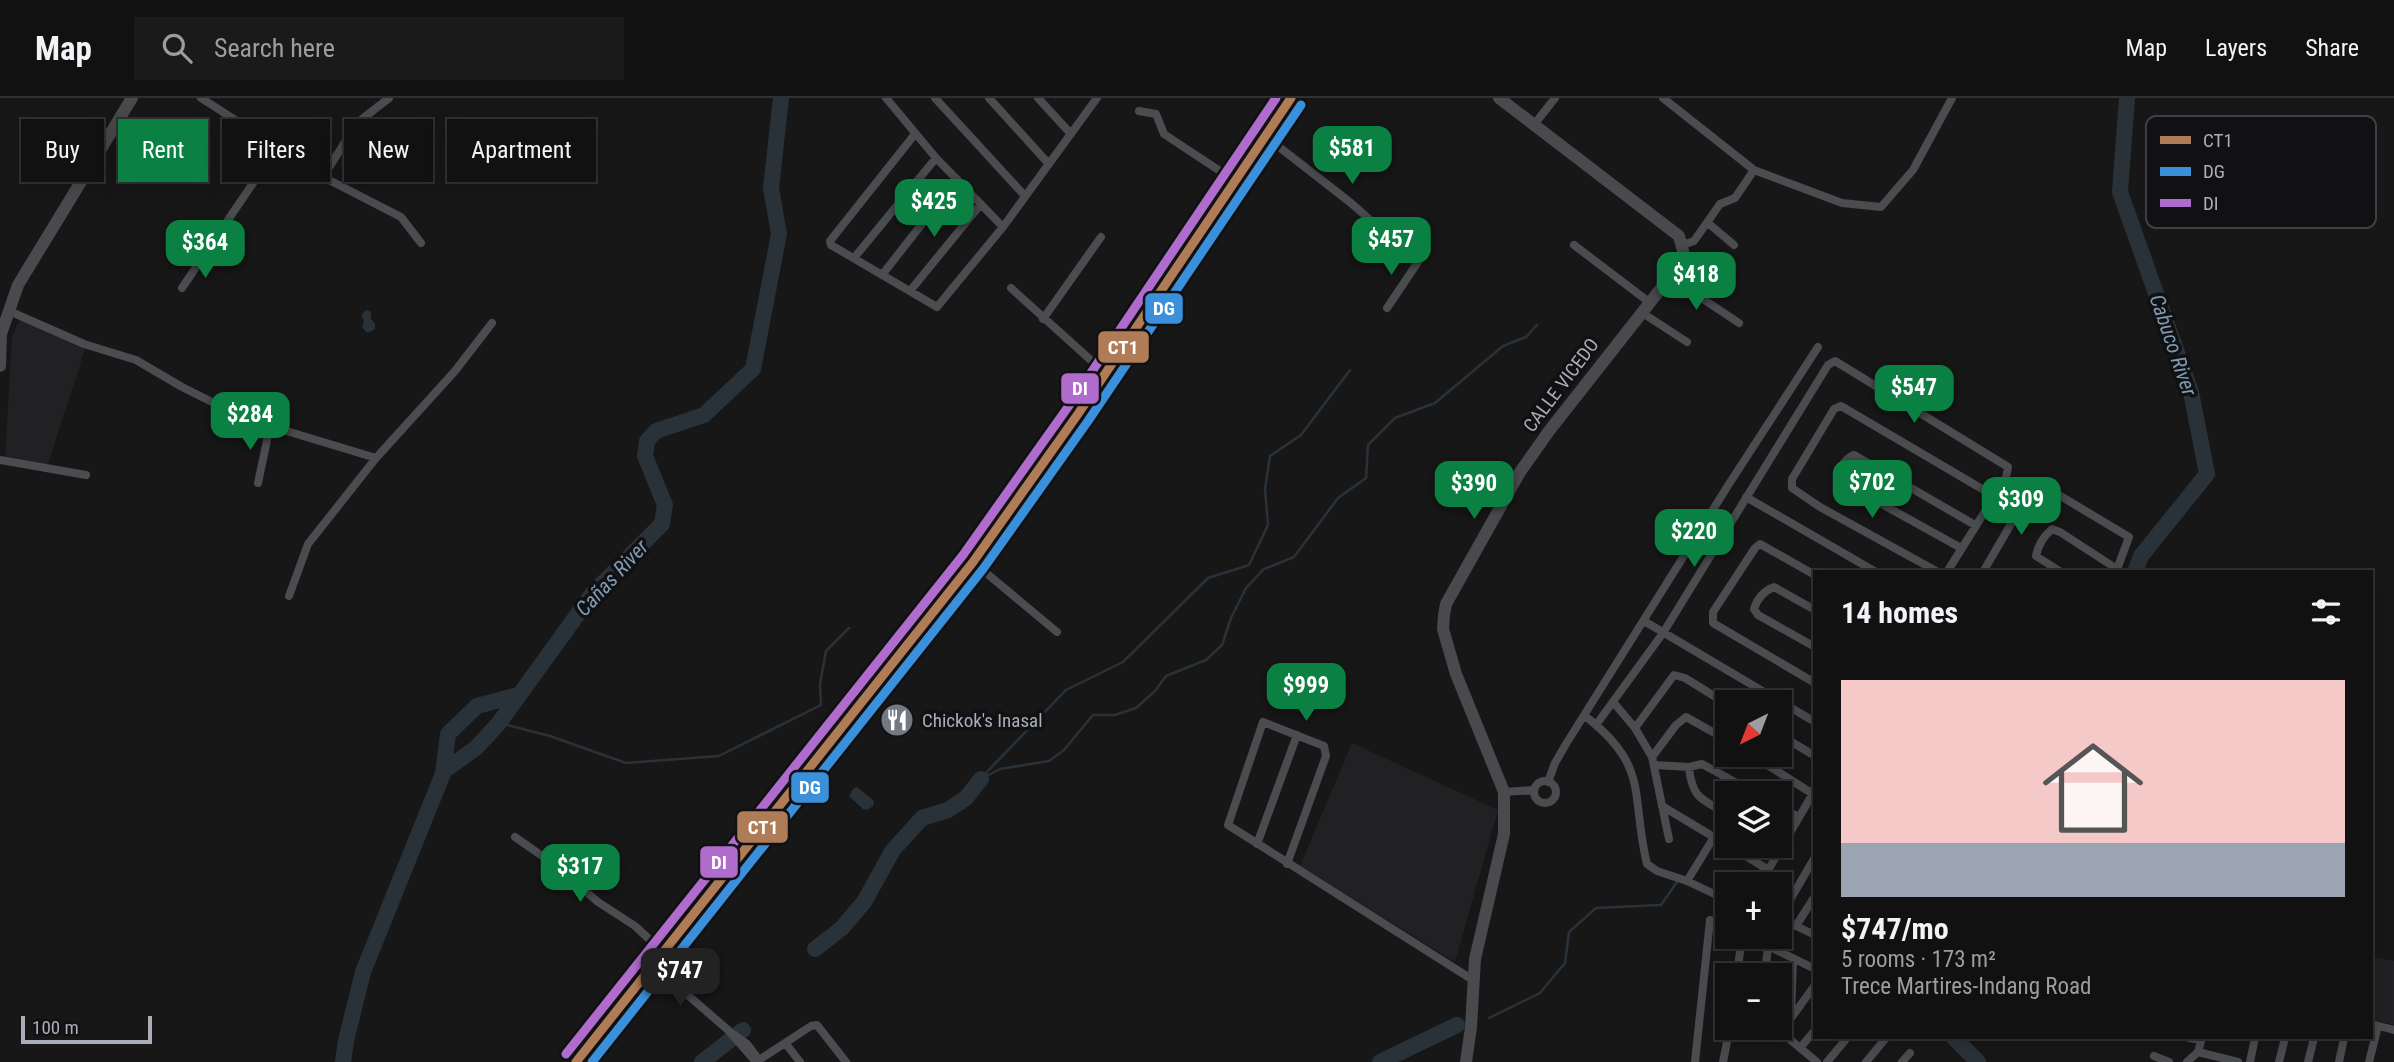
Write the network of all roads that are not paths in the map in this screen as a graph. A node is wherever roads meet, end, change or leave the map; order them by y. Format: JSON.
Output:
{"nodes":[{"id":1,"x":132,"y":98,"type":"edge"},
{"id":2,"x":201,"y":98,"type":"edge"},
{"id":3,"x":389,"y":98,"type":"edge"},
{"id":4,"x":886,"y":98,"type":"edge"},
{"id":5,"x":935,"y":98,"type":"edge"},
{"id":6,"x":989,"y":98,"type":"edge"},
{"id":7,"x":1038,"y":98,"type":"edge"},
{"id":8,"x":1291,"y":98,"type":"edge"},
{"id":9,"x":1499,"y":98,"type":"edge"},
{"id":10,"x":1555,"y":98,"type":"edge"},
{"id":11,"x":1663,"y":98,"type":"edge"},
{"id":12,"x":1952,"y":98,"type":"edge"},
{"id":13,"x":1095,"y":99,"type":"edge"},
{"id":14,"x":1139,"y":111,"type":"dead end"},
{"id":15,"x":235,"y":119,"type":"edge"},
{"id":16,"x":1533,"y":126,"type":"junction"},
{"id":17,"x":915,"y":134,"type":"junction"},
{"id":18,"x":1071,"y":134,"type":"junction"},
{"id":19,"x":1265,"y":136,"type":"junction"},
{"id":20,"x":936,"y":158,"type":"junction"},
{"id":21,"x":1048,"y":163,"type":"junction"},
{"id":22,"x":330,"y":166,"type":"edge"},
{"id":23,"x":1754,"y":170,"type":"junction"},
{"id":24,"x":957,"y":179,"type":"junction"},
{"id":25,"x":330,"y":181,"type":"edge"},
{"id":26,"x":1235,"y":181,"type":"junction"},
{"id":27,"x":254,"y":182,"type":"edge"},
{"id":28,"x":1025,"y":196,"type":"junction"},
{"id":29,"x":981,"y":204,"type":"junction"},
{"id":30,"x":1708,"y":223,"type":"junction"},
{"id":31,"x":1003,"y":227,"type":"junction"},
{"id":32,"x":1101,"y":237,"type":"dead end"},
{"id":33,"x":421,"y":243,"type":"dead end"},
{"id":34,"x":1574,"y":245,"type":"dead end"},
{"id":35,"x":1682,"y":245,"type":"junction"},
{"id":36,"x":1734,"y":245,"type":"dead end"},
{"id":37,"x":854,"y":258,"type":"junction"},
{"id":38,"x":882,"y":275,"type":"junction"},
{"id":39,"x":1670,"y":277,"type":"junction"},
{"id":40,"x":182,"y":288,"type":"dead end"},
{"id":41,"x":1011,"y":288,"type":"dead end"},
{"id":42,"x":910,"y":291,"type":"junction"},
{"id":43,"x":1645,"y":307,"type":"junction"},
{"id":44,"x":1387,"y":308,"type":"dead end"},
{"id":45,"x":9,"y":311,"type":"junction"},
{"id":46,"x":1043,"y":319,"type":"junction"},
{"id":47,"x":492,"y":323,"type":"dead end"},
{"id":48,"x":1738,"y":323,"type":"dead end"},
{"id":49,"x":1687,"y":342,"type":"dead end"},
{"id":50,"x":1818,"y":347,"type":"dead end"},
{"id":51,"x":0,"y":348,"type":"edge"},
{"id":52,"x":0,"y":366,"type":"edge"},
{"id":53,"x":1105,"y":373,"type":"junction"},
{"id":54,"x":270,"y":426,"type":"junction"},
{"id":55,"x":376,"y":458,"type":"junction"},
{"id":56,"x":0,"y":460,"type":"edge"},
{"id":57,"x":86,"y":475,"type":"dead end"},
{"id":58,"x":258,"y":483,"type":"dead end"},
{"id":59,"x":1994,"y":496,"type":"junction"},
{"id":60,"x":1746,"y":497,"type":"junction"},
{"id":61,"x":1975,"y":525,"type":"junction"},
{"id":62,"x":1961,"y":548,"type":"junction"},
{"id":63,"x":973,"y":562,"type":"junction"},
{"id":64,"x":1873,"y":570,"type":"edge"},
{"id":65,"x":1934,"y":570,"type":"edge"},
{"id":66,"x":1948,"y":570,"type":"edge"},
{"id":67,"x":1984,"y":570,"type":"edge"},
{"id":68,"x":2058,"y":570,"type":"edge"},
{"id":69,"x":2115,"y":570,"type":"edge"},
{"id":70,"x":2116,"y":570,"type":"edge"},
{"id":71,"x":1813,"y":574,"type":"edge"},
{"id":72,"x":289,"y":596,"type":"dead end"},
{"id":73,"x":1813,"y":609,"type":"edge"},
{"id":74,"x":1644,"y":621,"type":"junction"},
{"id":75,"x":1058,"y":632,"type":"dead end"},
{"id":76,"x":1663,"y":633,"type":"junction"},
{"id":77,"x":1813,"y":647,"type":"edge"},
{"id":78,"x":1813,"y":682,"type":"edge"},
{"id":79,"x":1715,"y":697,"type":"edge"},
{"id":80,"x":1614,"y":703,"type":"junction"},
{"id":81,"x":1585,"y":716,"type":"junction"},
{"id":82,"x":1813,"y":721,"type":"edge"},
{"id":83,"x":1596,"y":725,"type":"junction"},
{"id":84,"x":1635,"y":728,"type":"junction"},
{"id":85,"x":1715,"y":733,"type":"edge"},
{"id":86,"x":1297,"y":735,"type":"junction"},
{"id":87,"x":1792,"y":742,"type":"edge"},
{"id":88,"x":1813,"y":755,"type":"edge"},
{"id":89,"x":1653,"y":761,"type":"junction"},
{"id":90,"x":1689,"y":767,"type":"junction"},
{"id":91,"x":1772,"y":767,"type":"edge"},
{"id":92,"x":1733,"y":781,"type":"edge"},
{"id":93,"x":1548,"y":782,"type":"junction"},
{"id":94,"x":1534,"y":790,"type":"junction"},
{"id":95,"x":1813,"y":791,"type":"edge"},
{"id":96,"x":1504,"y":792,"type":"junction"},
{"id":97,"x":1813,"y":794,"type":"edge"},
{"id":98,"x":1662,"y":806,"type":"junction"},
{"id":99,"x":1715,"y":807,"type":"edge"},
{"id":100,"x":1792,"y":813,"type":"edge"},
{"id":101,"x":1799,"y":817,"type":"junction"},
{"id":102,"x":1792,"y":828,"type":"edge"},
{"id":103,"x":514,"y":837,"type":"dead end"},
{"id":104,"x":1714,"y":837,"type":"joint"},
{"id":105,"x":1669,"y":839,"type":"dead end"},
{"id":106,"x":1257,"y":844,"type":"junction"},
{"id":107,"x":1749,"y":858,"type":"edge"},
{"id":108,"x":1773,"y":858,"type":"edge"},
{"id":109,"x":1813,"y":861,"type":"edge"},
{"id":110,"x":1287,"y":864,"type":"junction"},
{"id":111,"x":1767,"y":869,"type":"junction"},
{"id":112,"x":1765,"y":872,"type":"edge"},
{"id":113,"x":1687,"y":881,"type":"junction"},
{"id":114,"x":1715,"y":894,"type":"edge"},
{"id":115,"x":1792,"y":898,"type":"edge"},
{"id":116,"x":1813,"y":899,"type":"edge"},
{"id":117,"x":1715,"y":922,"type":"edge"},
{"id":118,"x":1792,"y":924,"type":"edge"},
{"id":119,"x":1796,"y":926,"type":"junction"},
{"id":120,"x":1813,"y":934,"type":"edge"},
{"id":121,"x":1774,"y":949,"type":"edge"},
{"id":122,"x":662,"y":951,"type":"junction"},
{"id":123,"x":1793,"y":959,"type":"junction"},
{"id":124,"x":652,"y":964,"type":"junction"},
{"id":125,"x":1813,"y":968,"type":"edge"},
{"id":126,"x":1473,"y":979,"type":"junction"},
{"id":127,"x":1792,"y":988,"type":"edge"},
{"id":128,"x":1813,"y":988,"type":"edge"},
{"id":129,"x":1792,"y":1015,"type":"edge"},
{"id":130,"x":2374,"y":1025,"type":"edge"},
{"id":131,"x":2394,"y":1030,"type":"edge"},
{"id":132,"x":1813,"y":1032,"type":"edge"},
{"id":133,"x":1846,"y":1039,"type":"edge"},
{"id":134,"x":1885,"y":1039,"type":"edge"},
{"id":135,"x":2202,"y":1039,"type":"edge"},
{"id":136,"x":2255,"y":1039,"type":"edge"},
{"id":137,"x":2285,"y":1039,"type":"edge"},
{"id":138,"x":2314,"y":1039,"type":"edge"},
{"id":139,"x":2344,"y":1039,"type":"edge"},
{"id":140,"x":2372,"y":1039,"type":"edge"},
{"id":141,"x":1728,"y":1040,"type":"edge"},
{"id":142,"x":1790,"y":1040,"type":"edge"},
{"id":143,"x":786,"y":1044,"type":"junction"},
{"id":144,"x":1800,"y":1048,"type":"junction"},
{"id":145,"x":2198,"y":1052,"type":"junction"},
{"id":146,"x":1910,"y":1053,"type":"dead end"},
{"id":147,"x":2154,"y":1056,"type":"dead end"},
{"id":148,"x":576,"y":1062,"type":"edge"},
{"id":149,"x":757,"y":1062,"type":"edge"},
{"id":150,"x":800,"y":1062,"type":"edge"},
{"id":151,"x":846,"y":1062,"type":"edge"},
{"id":152,"x":1466,"y":1062,"type":"edge"},
{"id":153,"x":1695,"y":1062,"type":"edge"},
{"id":154,"x":1724,"y":1062,"type":"edge"},
{"id":155,"x":1817,"y":1062,"type":"edge"},
{"id":156,"x":1827,"y":1062,"type":"edge"},
{"id":157,"x":1866,"y":1062,"type":"edge"},
{"id":158,"x":1902,"y":1062,"type":"edge"},
{"id":159,"x":2169,"y":1062,"type":"edge"},
{"id":160,"x":2188,"y":1062,"type":"edge"},
{"id":161,"x":2238,"y":1062,"type":"edge"},
{"id":162,"x":2250,"y":1062,"type":"edge"},
{"id":163,"x":2279,"y":1062,"type":"edge"},
{"id":164,"x":2308,"y":1062,"type":"edge"},
{"id":165,"x":2339,"y":1062,"type":"edge"},
{"id":166,"x":2369,"y":1062,"type":"edge"}],
"edges":[{"from":1,"to":45,"type":"street"},
{"from":2,"to":15,"type":"street"},
{"from":3,"to":22,"type":"street"},
{"from":4,"to":17,"type":"street"},
{"from":5,"to":28,"type":"street"},
{"from":6,"to":21,"type":"street"},
{"from":7,"to":18,"type":"street"},
{"from":8,"to":19,"type":"main road"},
{"from":9,"to":16,"type":"street"},
{"from":10,"to":16,"type":"street"},
{"from":11,"to":23,"type":"street"},
{"from":12,"to":23,"type":"street"},
{"from":13,"to":18,"type":"street"},
{"from":14,"to":26,"type":"street"},
{"from":16,"to":35,"type":"street"},
{"from":17,"to":20,"type":"street"},
{"from":17,"to":37,"type":"street"},
{"from":18,"to":21,"type":"street"},
{"from":19,"to":26,"type":"main road"},
{"from":19,"to":44,"type":"street"},
{"from":20,"to":24,"type":"street"},
{"from":20,"to":37,"type":"street"},
{"from":21,"to":28,"type":"street"},
{"from":23,"to":30,"type":"street"},
{"from":24,"to":29,"type":"street"},
{"from":24,"to":38,"type":"street"},
{"from":25,"to":33,"type":"street"},
{"from":26,"to":53,"type":"main road"},
{"from":27,"to":40,"type":"street"},
{"from":28,"to":31,"type":"street"},
{"from":29,"to":31,"type":"street"},
{"from":29,"to":42,"type":"street"},
{"from":30,"to":35,"type":"street"},
{"from":30,"to":36,"type":"street"},
{"from":31,"to":42,"type":"street"},
{"from":32,"to":46,"type":"street"},
{"from":34,"to":43,"type":"street"},
{"from":35,"to":39,"type":"street","name":"CALLE VICEDO"},
{"from":37,"to":38,"type":"street"},
{"from":38,"to":42,"type":"street"},
{"from":39,"to":43,"type":"street","name":"CALLE VICEDO"},
{"from":39,"to":48,"type":"street"},
{"from":41,"to":46,"type":"street"},
{"from":43,"to":49,"type":"street"},
{"from":43,"to":96,"type":"street","name":"CALLE VICEDO"},
{"from":45,"to":51,"type":"street"},
{"from":45,"to":54,"type":"street"},
{"from":46,"to":53,"type":"street"},
{"from":47,"to":55,"type":"street"},
{"from":50,"to":74,"type":"street"},
{"from":51,"to":52,"type":"street"},
{"from":53,"to":63,"type":"main road"},
{"from":54,"to":55,"type":"street"},
{"from":54,"to":58,"type":"street"},
{"from":55,"to":72,"type":"street"},
{"from":56,"to":57,"type":"street"},
{"from":59,"to":60,"type":"street"},
{"from":59,"to":61,"type":"street"},
{"from":59,"to":65,"type":"street"},
{"from":60,"to":64,"type":"street"},
{"from":60,"to":76,"type":"street"},
{"from":61,"to":62,"type":"street"},
{"from":61,"to":62,"type":"street"},
{"from":62,"to":66,"type":"street"},
{"from":63,"to":75,"type":"street"},
{"from":63,"to":122,"type":"main road"},
{"from":67,"to":70,"type":"street"},
{"from":68,"to":69,"type":"street"},
{"from":71,"to":78,"type":"street"},
{"from":73,"to":77,"type":"street"},
{"from":74,"to":76,"type":"street"},
{"from":74,"to":81,"type":"street"},
{"from":76,"to":80,"type":"street"},
{"from":76,"to":82,"type":"street"},
{"from":79,"to":84,"type":"street"},
{"from":80,"to":83,"type":"street"},
{"from":80,"to":84,"type":"street"},
{"from":81,"to":83,"type":"street"},
{"from":81,"to":93,"type":"street"},
{"from":83,"to":113,"type":"street"},
{"from":84,"to":89,"type":"street"},
{"from":85,"to":89,"type":"street"},
{"from":86,"to":106,"type":"street"},
{"from":86,"to":106,"type":"street"},
{"from":86,"to":110,"type":"street"},
{"from":87,"to":88,"type":"street"},
{"from":89,"to":90,"type":"street"},
{"from":89,"to":98,"type":"street"},
{"from":90,"to":92,"type":"street"},
{"from":90,"to":99,"type":"street"},
{"from":91,"to":95,"type":"street"},
{"from":93,"to":94,"type":"street"},
{"from":93,"to":94,"type":"street"},
{"from":94,"to":96,"type":"street"},
{"from":96,"to":126,"type":"street","name":"CALLE VICEDO"},
{"from":97,"to":101,"type":"street"},
{"from":98,"to":104,"type":"street"},
{"from":98,"to":105,"type":"street"},
{"from":100,"to":101,"type":"street"},
{"from":101,"to":102,"type":"street"},
{"from":103,"to":122,"type":"street"},
{"from":104,"to":113,"type":"street"},
{"from":106,"to":110,"type":"street"},
{"from":107,"to":111,"type":"street"},
{"from":108,"to":111,"type":"street"},
{"from":109,"to":115,"type":"street"},
{"from":110,"to":126,"type":"street"},
{"from":111,"to":112,"type":"street"},
{"from":113,"to":114,"type":"street"},
{"from":116,"to":119,"type":"street"},
{"from":117,"to":153,"type":"street"},
{"from":118,"to":119,"type":"street"},
{"from":119,"to":120,"type":"street"},
{"from":121,"to":123,"type":"street"},
{"from":122,"to":124,"type":"main road"},
{"from":123,"to":125,"type":"street"},
{"from":123,"to":127,"type":"street"},
{"from":124,"to":148,"type":"main road"},
{"from":124,"to":149,"type":"street"},
{"from":126,"to":152,"type":"street","name":"CALLE VICEDO"},
{"from":128,"to":129,"type":"street"},
{"from":130,"to":131,"type":"street"},
{"from":132,"to":144,"type":"street"},
{"from":133,"to":156,"type":"street"},
{"from":134,"to":157,"type":"street"},
{"from":135,"to":145,"type":"street"},
{"from":136,"to":162,"type":"street"},
{"from":137,"to":163,"type":"street"},
{"from":138,"to":164,"type":"street"},
{"from":139,"to":165,"type":"street"},
{"from":140,"to":166,"type":"street"},
{"from":141,"to":154,"type":"street"},
{"from":142,"to":144,"type":"street"},
{"from":143,"to":149,"type":"street"},
{"from":143,"to":150,"type":"street"},
{"from":143,"to":151,"type":"street"},
{"from":144,"to":155,"type":"street"},
{"from":145,"to":160,"type":"street"},
{"from":145,"to":161,"type":"street"},
{"from":146,"to":158,"type":"street"},
{"from":147,"to":159,"type":"street"}]}
